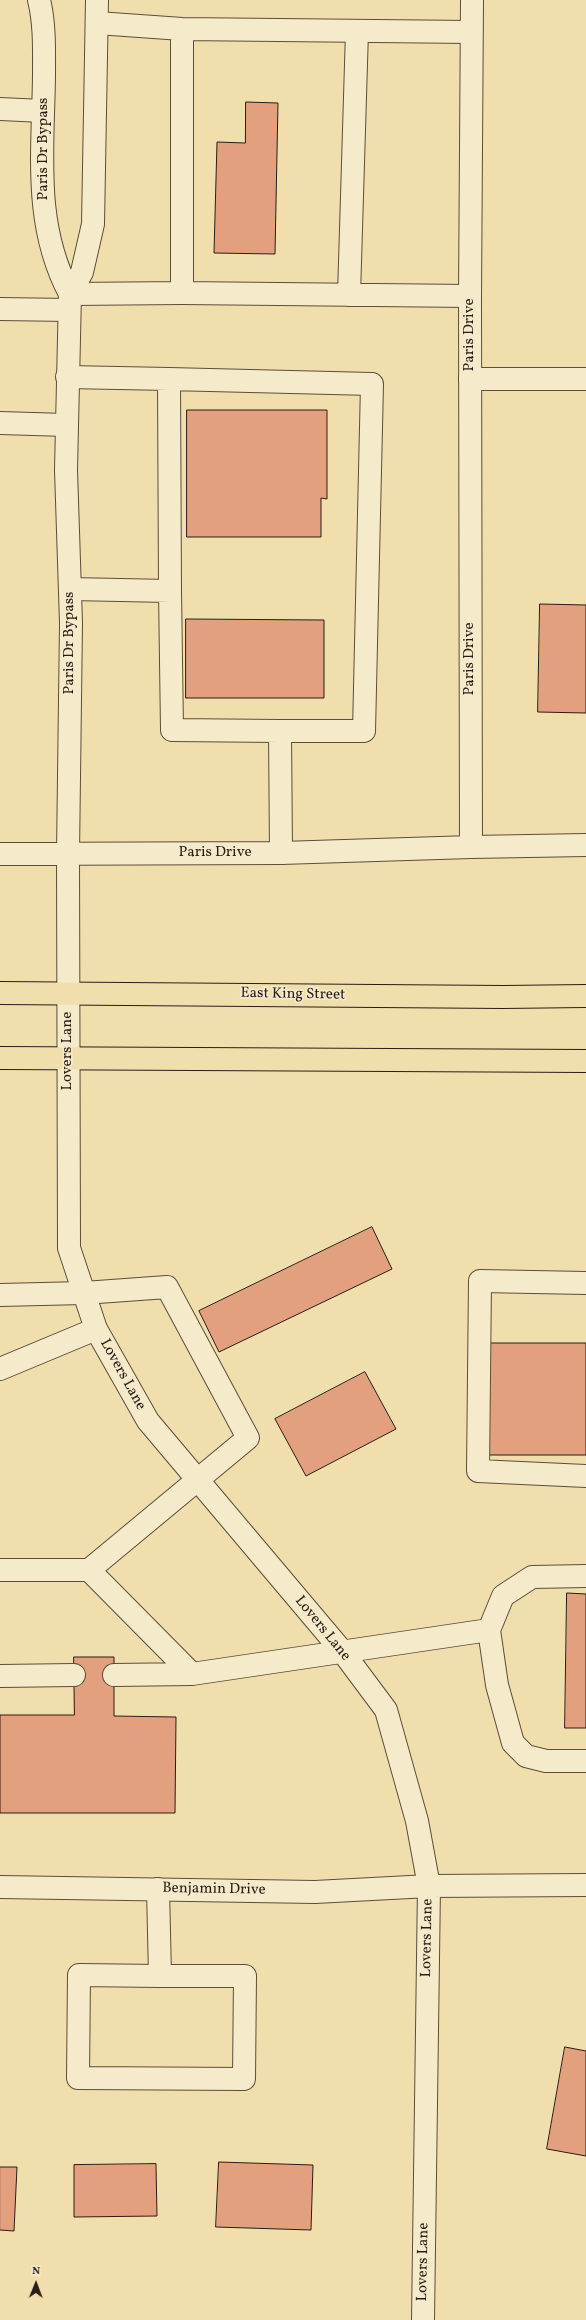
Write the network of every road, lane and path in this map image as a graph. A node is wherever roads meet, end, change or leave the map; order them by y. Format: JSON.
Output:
{"nodes":[{"id":1,"x":38,"y":0,"type":"edge"},
{"id":2,"x":97,"y":0,"type":"edge"},
{"id":3,"x":472,"y":0,"type":"edge"},
{"id":4,"x":97,"y":23,"type":"junction"},
{"id":5,"x":182,"y":30,"type":"junction"},
{"id":6,"x":357,"y":31,"type":"junction"},
{"id":7,"x":471,"y":32,"type":"junction"},
{"id":8,"x":0,"y":109,"type":"edge"},
{"id":9,"x":43,"y":111,"type":"junction"},
{"id":10,"x":182,"y":293,"type":"junction"},
{"id":11,"x":349,"y":295,"type":"junction"},
{"id":12,"x":470,"y":296,"type":"junction"},
{"id":13,"x":70,"y":302,"type":"junction"},
{"id":14,"x":0,"y":309,"type":"edge"},
{"id":15,"x":67,"y":376,"type":"junction"},
{"id":16,"x":470,"y":379,"type":"junction"},
{"id":17,"x":586,"y":379,"type":"edge"},
{"id":18,"x":169,"y":380,"type":"junction"},
{"id":19,"x":0,"y":423,"type":"edge"},
{"id":20,"x":66,"y":425,"type":"junction"},
{"id":21,"x":70,"y":589,"type":"junction"},
{"id":22,"x":170,"y":591,"type":"junction"},
{"id":23,"x":280,"y":731,"type":"junction"},
{"id":24,"x":586,"y":845,"type":"edge"},
{"id":25,"x":471,"y":847,"type":"junction"},
{"id":26,"x":281,"y":853,"type":"junction"},
{"id":27,"x":0,"y":854,"type":"edge"},
{"id":28,"x":68,"y":854,"type":"junction"},
{"id":29,"x":68,"y":992,"type":"junction"},
{"id":30,"x":0,"y":993,"type":"edge"},
{"id":31,"x":586,"y":996,"type":"edge"},
{"id":32,"x":68,"y":1057,"type":"junction"},
{"id":33,"x":0,"y":1058,"type":"edge"},
{"id":34,"x":586,"y":1061,"type":"edge"},
{"id":35,"x":586,"y":1283,"type":"edge"},
{"id":36,"x":84,"y":1293,"type":"junction"},
{"id":37,"x":0,"y":1295,"type":"edge"},
{"id":38,"x":96,"y":1329,"type":"junction"},
{"id":39,"x":0,"y":1369,"type":"edge"},
{"id":40,"x":586,"y":1476,"type":"edge"},
{"id":41,"x":199,"y":1480,"type":"junction"},
{"id":42,"x":0,"y":1570,"type":"edge"},
{"id":43,"x":88,"y":1570,"type":"junction"},
{"id":44,"x":586,"y":1576,"type":"edge"},
{"id":45,"x":489,"y":1630,"type":"junction"},
{"id":46,"x":342,"y":1651,"type":"junction"},
{"id":47,"x":192,"y":1674,"type":"junction"},
{"id":48,"x":74,"y":1675,"type":"dead end"},
{"id":49,"x":114,"y":1675,"type":"dead end"},
{"id":50,"x":0,"y":1676,"type":"edge"},
{"id":51,"x":586,"y":1761,"type":"edge"},
{"id":52,"x":586,"y":1885,"type":"edge"},
{"id":53,"x":429,"y":1886,"type":"junction"},
{"id":54,"x":0,"y":1887,"type":"edge"},
{"id":55,"x":158,"y":1889,"type":"junction"},
{"id":56,"x":160,"y":1976,"type":"junction"},
{"id":57,"x":423,"y":2320,"type":"edge"}],
"edges":[{"from":1,"to":9,"type":"street","name":"Paris Dr Bypass"},
{"from":2,"to":4,"type":"street","name":"Paris Dr Bypass"},
{"from":3,"to":7,"type":"street","name":"Paris Drive"},
{"from":4,"to":5,"type":"street"},
{"from":4,"to":13,"type":"street","name":"Paris Dr Bypass"},
{"from":5,"to":6,"type":"street"},
{"from":5,"to":10,"type":"street"},
{"from":6,"to":7,"type":"street"},
{"from":6,"to":11,"type":"street"},
{"from":7,"to":12,"type":"street","name":"Paris Drive"},
{"from":8,"to":9,"type":"street"},
{"from":9,"to":13,"type":"street","name":"Paris Dr Bypass"},
{"from":10,"to":11,"type":"street"},
{"from":10,"to":13,"type":"street"},
{"from":11,"to":12,"type":"street"},
{"from":12,"to":16,"type":"street","name":"Paris Drive"},
{"from":13,"to":14,"type":"street"},
{"from":13,"to":15,"type":"street","name":"Paris Dr Bypass"},
{"from":15,"to":18,"type":"street"},
{"from":15,"to":20,"type":"street","name":"Paris Dr Bypass"},
{"from":16,"to":17,"type":"street"},
{"from":16,"to":25,"type":"street","name":"Paris Drive"},
{"from":18,"to":22,"type":"street"},
{"from":18,"to":23,"type":"street"},
{"from":19,"to":20,"type":"street"},
{"from":20,"to":21,"type":"street","name":"Paris Dr Bypass"},
{"from":21,"to":22,"type":"street"},
{"from":21,"to":28,"type":"street","name":"Paris Dr Bypass"},
{"from":22,"to":23,"type":"street"},
{"from":23,"to":26,"type":"street"},
{"from":24,"to":25,"type":"street"},
{"from":25,"to":26,"type":"street","name":"Paris Drive"},
{"from":26,"to":28,"type":"street","name":"Paris Drive"},
{"from":27,"to":28,"type":"street","name":"Paris Drive"},
{"from":28,"to":29,"type":"street","name":"Paris Dr Bypass"},
{"from":29,"to":30,"type":"main road","name":"East King Street"},
{"from":29,"to":31,"type":"main road","name":"East King Street"},
{"from":29,"to":32,"type":"street","name":"Lovers Lane"},
{"from":32,"to":33,"type":"main road"},
{"from":32,"to":34,"type":"main road"},
{"from":32,"to":36,"type":"street","name":"Lovers Lane"},
{"from":35,"to":40,"type":"street"},
{"from":36,"to":37,"type":"street"},
{"from":36,"to":38,"type":"street","name":"Lovers Lane"},
{"from":36,"to":41,"type":"street"},
{"from":38,"to":39,"type":"street"},
{"from":38,"to":41,"type":"street","name":"Lovers Lane"},
{"from":41,"to":43,"type":"street"},
{"from":41,"to":46,"type":"street","name":"Lovers Lane"},
{"from":42,"to":43,"type":"street"},
{"from":43,"to":47,"type":"street"},
{"from":44,"to":45,"type":"street"},
{"from":45,"to":46,"type":"street"},
{"from":45,"to":51,"type":"street"},
{"from":46,"to":47,"type":"street"},
{"from":46,"to":53,"type":"street","name":"Lovers Lane"},
{"from":47,"to":49,"type":"street"},
{"from":48,"to":50,"type":"street"},
{"from":52,"to":53,"type":"street","name":"Benjamin Drive"},
{"from":53,"to":55,"type":"street","name":"Benjamin Drive"},
{"from":53,"to":57,"type":"street","name":"Lovers Lane"},
{"from":54,"to":55,"type":"street","name":"Benjamin Drive"},
{"from":55,"to":56,"type":"street"},
{"from":56,"to":56,"type":"street"}]}
